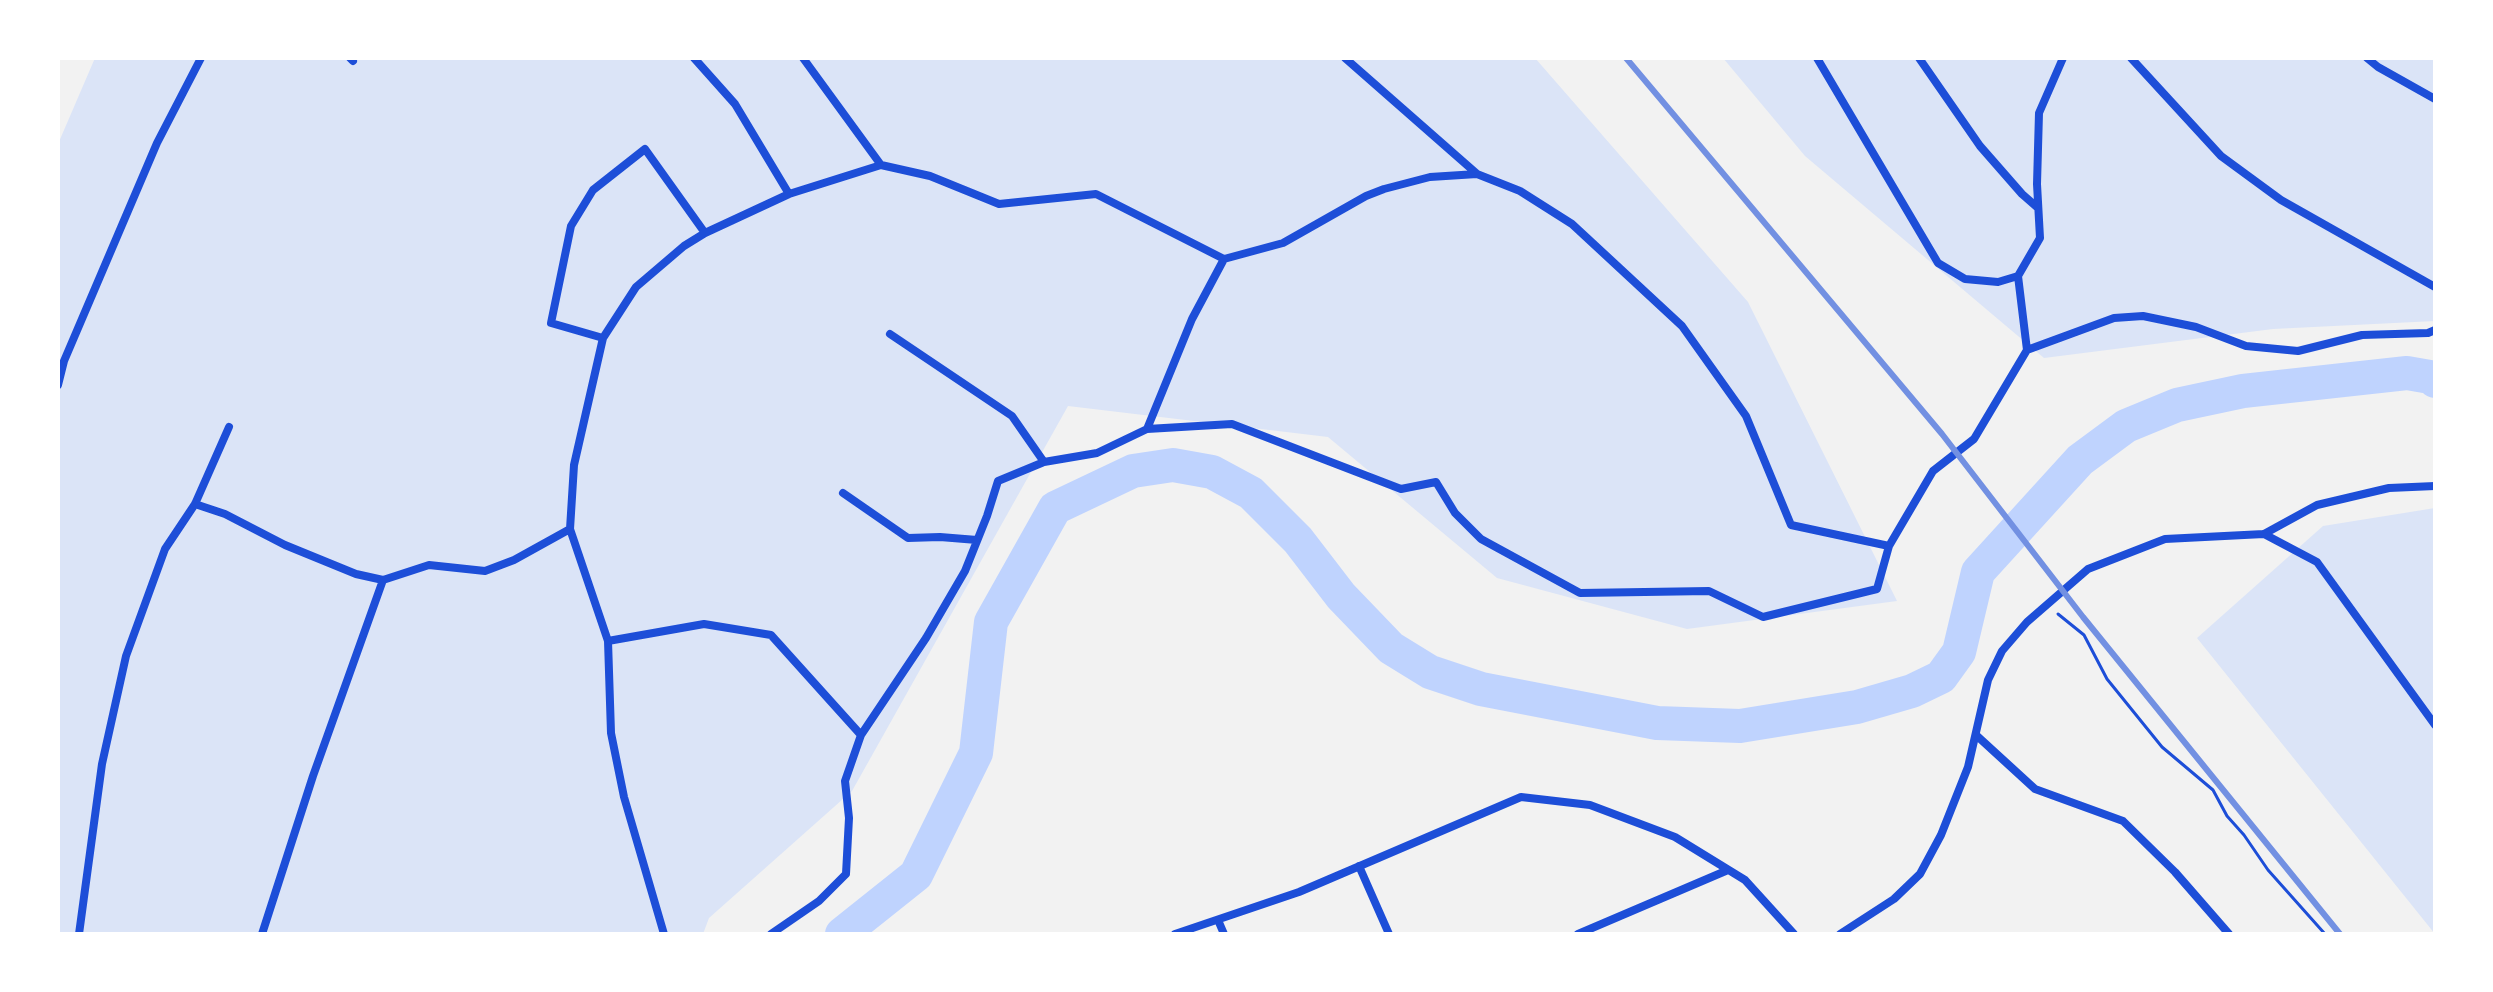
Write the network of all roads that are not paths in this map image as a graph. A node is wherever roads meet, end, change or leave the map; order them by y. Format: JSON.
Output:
{"nodes":[{"id":1,"x":201,"y":58,"type":"edge"},
{"id":2,"x":694,"y":58,"type":"edge"},
{"id":3,"x":803,"y":58,"type":"edge"},
{"id":4,"x":1345,"y":58,"type":"edge"},
{"id":5,"x":1817,"y":58,"type":"edge"},
{"id":6,"x":1919,"y":58,"type":"edge"},
{"id":7,"x":2063,"y":58,"type":"edge"},
{"id":8,"x":2131,"y":58,"type":"edge"},
{"id":9,"x":2367,"y":58,"type":"edge"},
{"id":10,"x":2435,"y":99,"type":"edge"},
{"id":11,"x":881,"y":165,"type":"junction"},
{"id":12,"x":1477,"y":174,"type":"junction"},
{"id":13,"x":789,"y":194,"type":"junction"},
{"id":14,"x":2038,"y":208,"type":"junction"},
{"id":15,"x":705,"y":233,"type":"junction"},
{"id":16,"x":1224,"y":259,"type":"junction"},
{"id":17,"x":2018,"y":276,"type":"junction"},
{"id":18,"x":2435,"y":287,"type":"edge"},
{"id":19,"x":2435,"y":330,"type":"edge"},
{"id":20,"x":890,"y":334,"type":"dead end"},
{"id":21,"x":603,"y":338,"type":"junction"},
{"id":22,"x":2027,"y":350,"type":"junction"},
{"id":23,"x":58,"y":385,"type":"edge"},
{"id":24,"x":229,"y":427,"type":"dead end"},
{"id":25,"x":1147,"y":429,"type":"junction"},
{"id":26,"x":1044,"y":462,"type":"junction"},
{"id":27,"x":2435,"y":486,"type":"edge"},
{"id":28,"x":843,"y":493,"type":"dead end"},
{"id":29,"x":195,"y":504,"type":"junction"},
{"id":30,"x":570,"y":529,"type":"junction"},
{"id":31,"x":2264,"y":534,"type":"junction"},
{"id":32,"x":977,"y":540,"type":"junction"},
{"id":33,"x":1889,"y":546,"type":"junction"},
{"id":34,"x":383,"y":580,"type":"junction"},
{"id":35,"x":608,"y":641,"type":"junction"},
{"id":36,"x":2435,"y":725,"type":"edge"},
{"id":37,"x":861,"y":735,"type":"junction"},
{"id":38,"x":1976,"y":735,"type":"junction"},
{"id":39,"x":1359,"y":866,"type":"junction"},
{"id":40,"x":1728,"y":870,"type":"junction"},
{"id":41,"x":1218,"y":920,"type":"junction"},
{"id":42,"x":79,"y":934,"type":"edge"},
{"id":43,"x":262,"y":934,"type":"edge"},
{"id":44,"x":664,"y":934,"type":"edge"},
{"id":45,"x":771,"y":934,"type":"edge"},
{"id":46,"x":1175,"y":934,"type":"edge"},
{"id":47,"x":1224,"y":934,"type":"edge"},
{"id":48,"x":1389,"y":934,"type":"edge"},
{"id":49,"x":1578,"y":934,"type":"edge"},
{"id":50,"x":1794,"y":934,"type":"edge"},
{"id":51,"x":1840,"y":934,"type":"edge"},
{"id":52,"x":2229,"y":934,"type":"edge"}],
"edges":[{"from":1,"to":23,"type":"street"},
{"from":2,"to":13,"type":"street"},
{"from":3,"to":11,"type":"street"},
{"from":4,"to":12,"type":"street"},
{"from":5,"to":17,"type":"street"},
{"from":6,"to":14,"type":"street"},
{"from":7,"to":14,"type":"street"},
{"from":8,"to":18,"type":"street"},
{"from":9,"to":10,"type":"street"},
{"from":11,"to":13,"type":"street"},
{"from":11,"to":16,"type":"street"},
{"from":12,"to":16,"type":"street"},
{"from":12,"to":33,"type":"street"},
{"from":13,"to":15,"type":"street"},
{"from":14,"to":17,"type":"street"},
{"from":15,"to":21,"type":"street"},
{"from":15,"to":21,"type":"street"},
{"from":16,"to":25,"type":"street"},
{"from":17,"to":22,"type":"street"},
{"from":19,"to":22,"type":"street"},
{"from":20,"to":26,"type":"street"},
{"from":21,"to":30,"type":"street"},
{"from":22,"to":33,"type":"street"},
{"from":24,"to":29,"type":"street"},
{"from":25,"to":26,"type":"street"},
{"from":25,"to":33,"type":"street"},
{"from":26,"to":32,"type":"street"},
{"from":27,"to":31,"type":"street"},
{"from":28,"to":32,"type":"street"},
{"from":29,"to":34,"type":"street"},
{"from":29,"to":42,"type":"street"},
{"from":30,"to":34,"type":"street"},
{"from":30,"to":35,"type":"street"},
{"from":31,"to":36,"type":"street"},
{"from":31,"to":38,"type":"street"},
{"from":32,"to":37,"type":"street"},
{"from":34,"to":43,"type":"street"},
{"from":35,"to":37,"type":"street"},
{"from":35,"to":44,"type":"street"},
{"from":37,"to":45,"type":"street"},
{"from":38,"to":51,"type":"street"},
{"from":38,"to":52,"type":"street"},
{"from":39,"to":40,"type":"street"},
{"from":39,"to":41,"type":"street"},
{"from":39,"to":48,"type":"street"},
{"from":40,"to":49,"type":"street"},
{"from":40,"to":50,"type":"street"},
{"from":41,"to":46,"type":"street"},
{"from":41,"to":47,"type":"street"}]}
